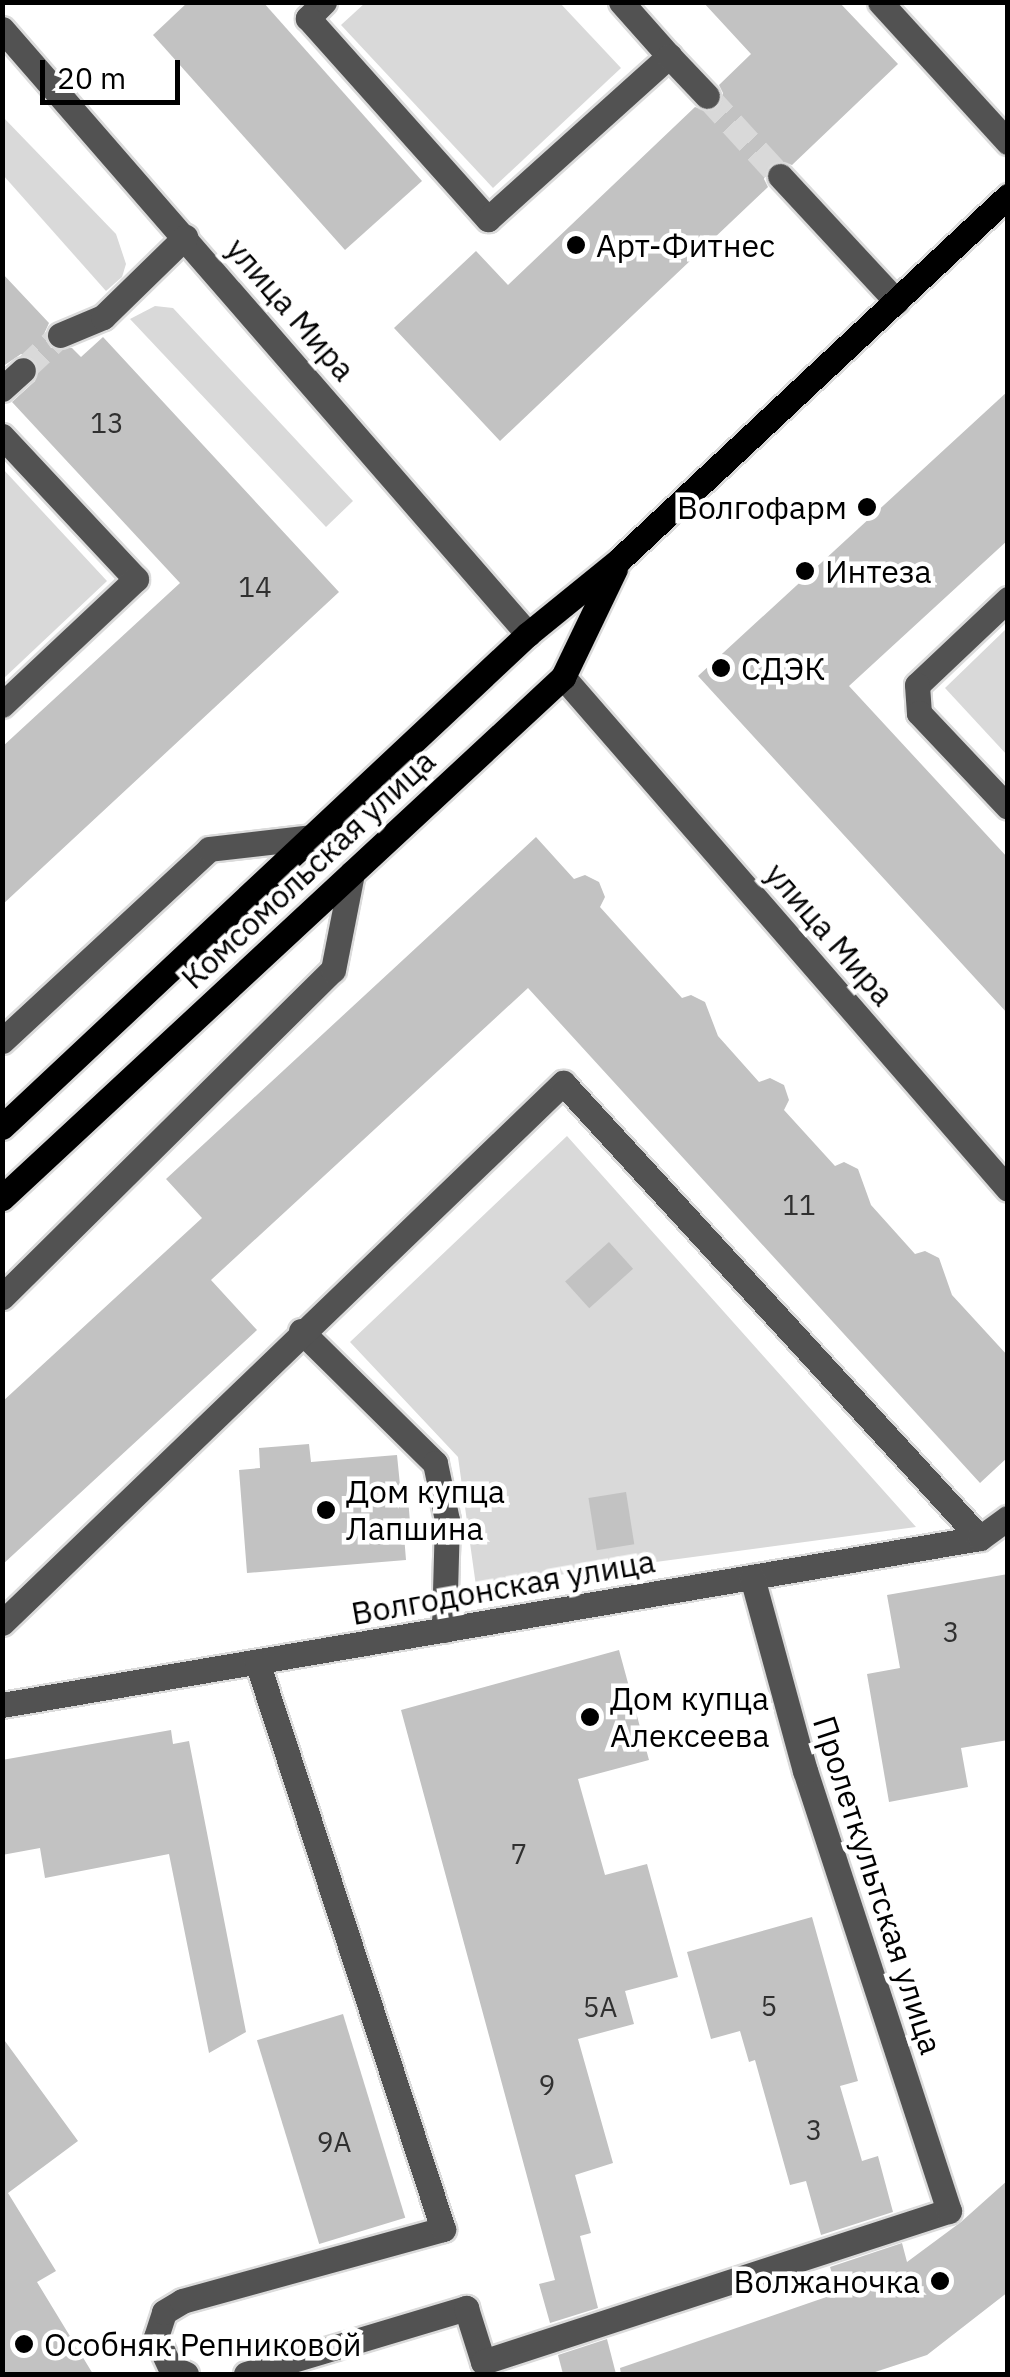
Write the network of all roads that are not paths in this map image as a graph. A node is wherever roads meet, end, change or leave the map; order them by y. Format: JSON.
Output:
{"nodes":[{"id":1,"x":324,"y":2,"type":"edge"},
{"id":2,"x":621,"y":2,"type":"edge"},
{"id":3,"x":880,"y":2,"type":"edge"},
{"id":4,"x":2,"y":28,"type":"edge"},
{"id":5,"x":669,"y":56,"type":"junction"},
{"id":6,"x":706,"y":96,"type":"tunnel mouth"},
{"id":7,"x":1008,"y":142,"type":"edge"},
{"id":8,"x":780,"y":176,"type":"tunnel mouth"},
{"id":9,"x":1008,"y":196,"type":"edge"},
{"id":10,"x":186,"y":237,"type":"junction"},
{"id":11,"x":896,"y":301,"type":"junction"},
{"id":12,"x":60,"y":335,"type":"tunnel mouth"},
{"id":13,"x":23,"y":370,"type":"tunnel mouth"},
{"id":14,"x":2,"y":390,"type":"edge"},
{"id":15,"x":2,"y":436,"type":"edge"},
{"id":16,"x":620,"y":560,"type":"junction"},
{"id":17,"x":1008,"y":599,"type":"edge"},
{"id":18,"x":528,"y":634,"type":"junction"},
{"id":19,"x":564,"y":677,"type":"junction"},
{"id":20,"x":2,"y":705,"type":"edge"},
{"id":21,"x":1008,"y":807,"type":"edge"},
{"id":22,"x":313,"y":837,"type":"junction"},
{"id":23,"x":352,"y":873,"type":"junction"},
{"id":24,"x":2,"y":1041,"type":"edge"},
{"id":25,"x":2,"y":1127,"type":"edge"},
{"id":26,"x":1008,"y":1189,"type":"edge"},
{"id":27,"x":2,"y":1198,"type":"edge"},
{"id":28,"x":2,"y":1297,"type":"edge"},
{"id":29,"x":301,"y":1331,"type":"junction"},
{"id":30,"x":1008,"y":1518,"type":"edge"},
{"id":31,"x":980,"y":1538,"type":"junction"},
{"id":32,"x":752,"y":1578,"type":"junction"},
{"id":33,"x":2,"y":1623,"type":"edge"},
{"id":34,"x":444,"y":1630,"type":"junction"},
{"id":35,"x":257,"y":1662,"type":"junction"},
{"id":36,"x":2,"y":1704,"type":"edge"},
{"id":37,"x":186,"y":2374,"type":"edge"},
{"id":38,"x":246,"y":2374,"type":"edge"}],
"edges":[{"from":1,"to":5,"type":"street"},
{"from":2,"to":5,"type":"street"},
{"from":3,"to":7,"type":"street"},
{"from":4,"to":10,"type":"street","name":"улица Мира"},
{"from":5,"to":6,"type":"street"},
{"from":8,"to":11,"type":"street"},
{"from":9,"to":11,"type":"main road","name":"Комсомольская улица"},
{"from":10,"to":12,"type":"street"},
{"from":10,"to":18,"type":"street","name":"улица Мира"},
{"from":11,"to":16,"type":"main road","name":"Комсомольская улица"},
{"from":13,"to":14,"type":"street"},
{"from":15,"to":20,"type":"street"},
{"from":16,"to":18,"type":"main road","name":"Комсомольская улица"},
{"from":16,"to":19,"type":"main road","name":"Комсомольская улица"},
{"from":17,"to":21,"type":"street"},
{"from":18,"to":22,"type":"main road","name":"Комсомольская улица"},
{"from":19,"to":23,"type":"main road","name":"Комсомольская улица"},
{"from":19,"to":26,"type":"street","name":"улица Мира"},
{"from":22,"to":24,"type":"street"},
{"from":22,"to":25,"type":"main road","name":"Комсомольская улица"},
{"from":23,"to":27,"type":"main road","name":"Комсомольская улица"},
{"from":23,"to":28,"type":"street"},
{"from":29,"to":31,"type":"street"},
{"from":29,"to":33,"type":"street"},
{"from":29,"to":34,"type":"street"},
{"from":30,"to":31,"type":"street","name":"Волгодонская улица"},
{"from":31,"to":32,"type":"street","name":"Волгодонская улица"},
{"from":32,"to":34,"type":"street","name":"Волгодонская улица"},
{"from":32,"to":38,"type":"street","name":"Пролеткультская улица"},
{"from":34,"to":35,"type":"street","name":"Волгодонская улица"},
{"from":35,"to":36,"type":"street","name":"Волгодонская улица"},
{"from":35,"to":37,"type":"street"}]}
